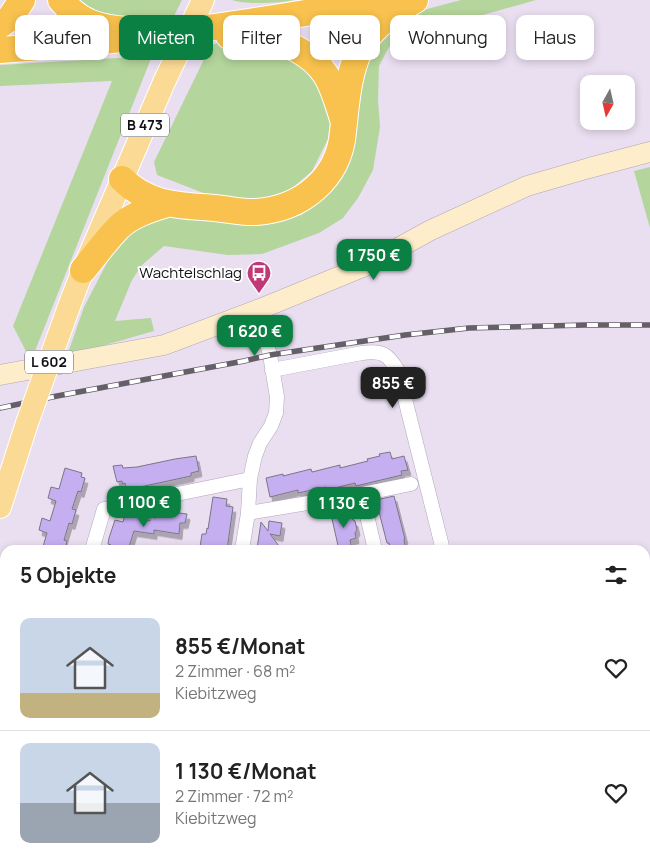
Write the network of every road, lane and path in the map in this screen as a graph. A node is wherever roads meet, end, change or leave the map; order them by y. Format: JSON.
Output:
{"nodes":[{"id":1,"x":22,"y":0,"type":"edge"},
{"id":2,"x":61,"y":0,"type":"edge"},
{"id":3,"x":203,"y":0,"type":"edge"},
{"id":4,"x":380,"y":0,"type":"edge"},
{"id":5,"x":415,"y":0,"type":"edge"},
{"id":6,"x":0,"y":25,"type":"edge"},
{"id":7,"x":213,"y":28,"type":"edge"},
{"id":8,"x":119,"y":29,"type":"edge"},
{"id":9,"x":213,"y":36,"type":"edge"},
{"id":10,"x":119,"y":40,"type":"edge"},
{"id":11,"x":0,"y":50,"type":"edge"},
{"id":12,"x":344,"y":122,"type":"junction"},
{"id":13,"x":650,"y":152,"type":"edge"},
{"id":14,"x":124,"y":174,"type":"junction"},
{"id":15,"x":167,"y":204,"type":"junction"},
{"id":16,"x":216,"y":208,"type":"junction"},
{"id":17,"x":83,"y":270,"type":"junction"},
{"id":18,"x":258,"y":310,"type":"junction"},
{"id":19,"x":272,"y":370,"type":"junction"},
{"id":20,"x":0,"y":376,"type":"edge"},
{"id":21,"x":250,"y":479,"type":"junction"},
{"id":22,"x":411,"y":484,"type":"dead end"},
{"id":23,"x":362,"y":494,"type":"junction"},
{"id":24,"x":0,"y":507,"type":"edge"},
{"id":25,"x":248,"y":513,"type":"junction"},
{"id":26,"x":93,"y":545,"type":"edge"},
{"id":27,"x":243,"y":545,"type":"edge"},
{"id":28,"x":374,"y":545,"type":"edge"},
{"id":29,"x":442,"y":545,"type":"edge"}],
"edges":[{"from":1,"to":6,"type":"highway"},
{"from":2,"to":8,"type":"highway"},
{"from":3,"to":14,"type":"main road","number":"B 473","bridge":true},
{"from":4,"to":7,"type":"highway"},
{"from":5,"to":12,"type":"highway"},
{"from":9,"to":12,"type":"highway"},
{"from":10,"to":11,"type":"highway"},
{"from":12,"to":16,"type":"highway"},
{"from":13,"to":18,"type":"street"},
{"from":14,"to":15,"type":"highway"},
{"from":14,"to":16,"type":"highway"},
{"from":14,"to":17,"type":"main road","number":"L 602"},
{"from":15,"to":16,"type":"highway"},
{"from":15,"to":17,"type":"highway"},
{"from":17,"to":24,"type":"main road","number":"L 602","bridge":true},
{"from":18,"to":19,"type":"street"},
{"from":18,"to":20,"type":"street"},
{"from":19,"to":21,"type":"street"},
{"from":19,"to":29,"type":"street"},
{"from":21,"to":25,"type":"street"},
{"from":21,"to":26,"type":"street"},
{"from":22,"to":23,"type":"street"},
{"from":23,"to":25,"type":"street"},
{"from":23,"to":28,"type":"street"},
{"from":25,"to":27,"type":"street"}]}
